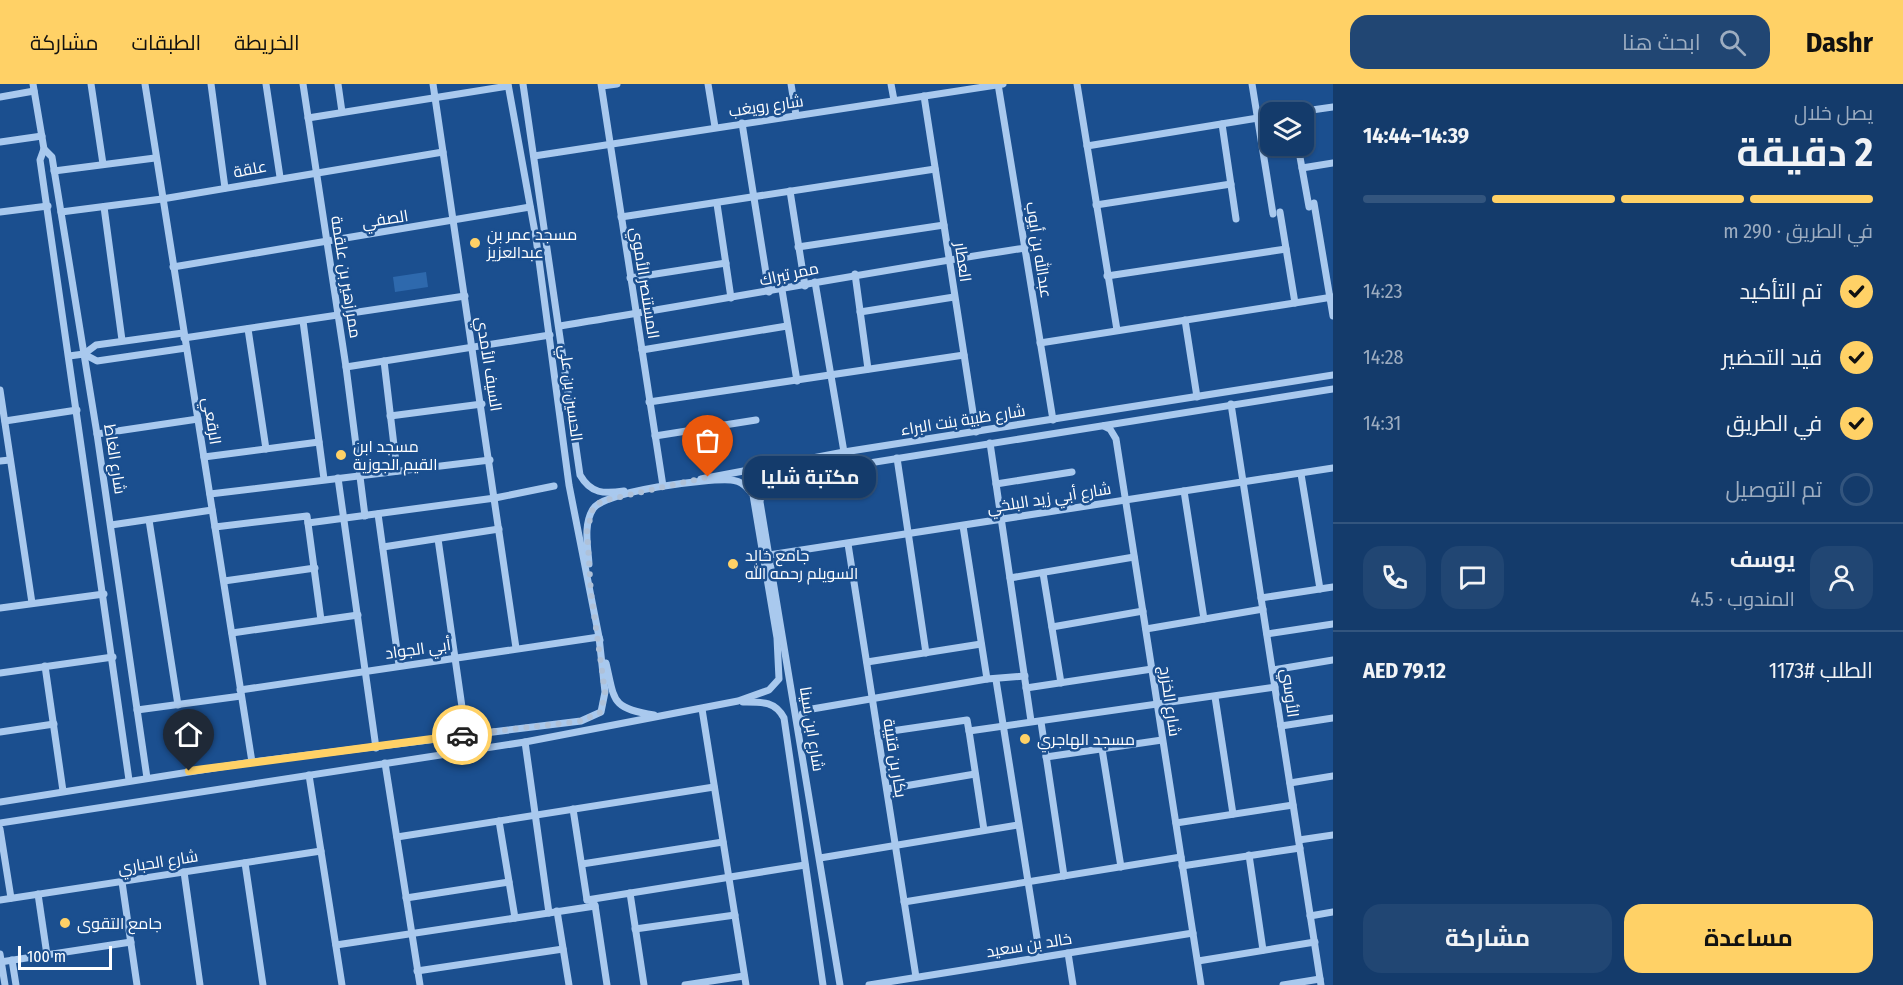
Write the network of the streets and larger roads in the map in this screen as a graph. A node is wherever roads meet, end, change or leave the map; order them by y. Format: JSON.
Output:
{"nodes":[{"id":1,"x":91,"y":84,"type":"edge"},
{"id":2,"x":145,"y":84,"type":"edge"},
{"id":3,"x":211,"y":84,"type":"edge"},
{"id":4,"x":266,"y":84,"type":"edge"},
{"id":5,"x":303,"y":84,"type":"edge"},
{"id":6,"x":338,"y":84,"type":"edge"},
{"id":7,"x":433,"y":84,"type":"edge"},
{"id":8,"x":523,"y":84,"type":"edge"},
{"id":9,"x":617,"y":84,"type":"edge"},
{"id":10,"x":708,"y":84,"type":"edge"},
{"id":11,"x":791,"y":84,"type":"edge"},
{"id":12,"x":891,"y":84,"type":"edge"},
{"id":13,"x":932,"y":84,"type":"edge"},
{"id":14,"x":998,"y":84,"type":"edge"},
{"id":15,"x":1003,"y":84,"type":"edge"},
{"id":16,"x":1077,"y":84,"type":"edge"},
{"id":17,"x":1252,"y":84,"type":"edge"},
{"id":18,"x":508,"y":85,"type":"edge"},
{"id":19,"x":602,"y":85,"type":"edge"},
{"id":20,"x":34,"y":88,"type":"edge"},
{"id":21,"x":934,"y":94,"type":"junction"},
{"id":22,"x":924,"y":96,"type":"junction"},
{"id":23,"x":0,"y":97,"type":"edge"},
{"id":24,"x":435,"y":98,"type":"junction"},
{"id":25,"x":894,"y":100,"type":"junction"},
{"id":26,"x":1333,"y":107,"type":"edge"},
{"id":27,"x":1314,"y":110,"type":"edge"},
{"id":28,"x":342,"y":112,"type":"junction"},
{"id":29,"x":796,"y":115,"type":"junction"},
{"id":30,"x":308,"y":118,"type":"junction"},
{"id":31,"x":1258,"y":118,"type":"junction"},
{"id":32,"x":742,"y":123,"type":"junction"},
{"id":33,"x":1222,"y":124,"type":"junction"},
{"id":34,"x":715,"y":127,"type":"junction"},
{"id":35,"x":42,"y":136,"type":"junction"},
{"id":36,"x":0,"y":142,"type":"edge"},
{"id":37,"x":610,"y":144,"type":"junction"},
{"id":38,"x":1087,"y":146,"type":"junction"},
{"id":39,"x":44,"y":149,"type":"junction"},
{"id":40,"x":443,"y":152,"type":"junction"},
{"id":41,"x":534,"y":156,"type":"junction"},
{"id":42,"x":1300,"y":156,"type":"edge"},
{"id":43,"x":155,"y":158,"type":"junction"},
{"id":44,"x":1333,"y":163,"type":"edge"},
{"id":45,"x":103,"y":164,"type":"junction"},
{"id":46,"x":1302,"y":168,"type":"junction"},
{"id":47,"x":935,"y":169,"type":"junction"},
{"id":48,"x":54,"y":171,"type":"junction"},
{"id":49,"x":316,"y":172,"type":"junction"},
{"id":50,"x":280,"y":177,"type":"junction"},
{"id":51,"x":1231,"y":184,"type":"junction"},
{"id":52,"x":225,"y":188,"type":"junction"},
{"id":53,"x":790,"y":191,"type":"junction"},
{"id":54,"x":754,"y":197,"type":"junction"},
{"id":55,"x":162,"y":199,"type":"junction"},
{"id":56,"x":717,"y":204,"type":"junction"},
{"id":57,"x":1096,"y":205,"type":"junction"},
{"id":58,"x":48,"y":206,"type":"junction"},
{"id":59,"x":104,"y":207,"type":"junction"},
{"id":60,"x":530,"y":207,"type":"junction"},
{"id":61,"x":0,"y":212,"type":"edge"},
{"id":62,"x":61,"y":212,"type":"junction"},
{"id":63,"x":621,"y":217,"type":"junction"},
{"id":64,"x":1236,"y":219,"type":"dead end"},
{"id":65,"x":453,"y":222,"type":"junction"},
{"id":66,"x":944,"y":225,"type":"junction"},
{"id":67,"x":327,"y":243,"type":"junction"},
{"id":68,"x":798,"y":247,"type":"junction"},
{"id":69,"x":1025,"y":248,"type":"junction"},
{"id":70,"x":1286,"y":249,"type":"junction"},
{"id":71,"x":949,"y":260,"type":"junction"},
{"id":72,"x":726,"y":263,"type":"junction"},
{"id":73,"x":173,"y":267,"type":"junction"},
{"id":74,"x":855,"y":274,"type":"junction"},
{"id":75,"x":1107,"y":276,"type":"junction"},
{"id":76,"x":630,"y":278,"type":"junction"},
{"id":77,"x":815,"y":282,"type":"junction"},
{"id":78,"x":804,"y":286,"type":"junction"},
{"id":79,"x":783,"y":290,"type":"junction"},
{"id":80,"x":769,"y":292,"type":"junction"},
{"id":81,"x":465,"y":296,"type":"junction"},
{"id":82,"x":954,"y":297,"type":"junction"},
{"id":83,"x":1332,"y":297,"type":"edge"},
{"id":84,"x":731,"y":298,"type":"junction"},
{"id":85,"x":1295,"y":303,"type":"junction"},
{"id":86,"x":860,"y":312,"type":"junction"},
{"id":87,"x":636,"y":314,"type":"junction"},
{"id":88,"x":338,"y":315,"type":"junction"},
{"id":89,"x":1333,"y":316,"type":"edge"},
{"id":90,"x":1185,"y":320,"type":"junction"},
{"id":91,"x":303,"y":321,"type":"junction"},
{"id":92,"x":560,"y":326,"type":"junction"},
{"id":93,"x":787,"y":326,"type":"junction"},
{"id":94,"x":248,"y":329,"type":"junction"},
{"id":95,"x":1117,"y":330,"type":"junction"},
{"id":96,"x":184,"y":335,"type":"junction"},
{"id":97,"x":550,"y":335,"type":"junction"},
{"id":98,"x":122,"y":340,"type":"junction"},
{"id":99,"x":1040,"y":343,"type":"junction"},
{"id":100,"x":186,"y":348,"type":"junction"},
{"id":101,"x":474,"y":348,"type":"junction"},
{"id":102,"x":642,"y":350,"type":"junction"},
{"id":103,"x":84,"y":354,"type":"junction"},
{"id":104,"x":964,"y":355,"type":"junction"},
{"id":105,"x":69,"y":356,"type":"junction"},
{"id":106,"x":384,"y":361,"type":"junction"},
{"id":107,"x":346,"y":367,"type":"junction"},
{"id":108,"x":868,"y":369,"type":"junction"},
{"id":109,"x":1333,"y":375,"type":"edge"},
{"id":110,"x":831,"y":377,"type":"junction"},
{"id":111,"x":797,"y":381,"type":"junction"},
{"id":112,"x":1333,"y":389,"type":"edge"},
{"id":113,"x":0,"y":390,"type":"edge"},
{"id":114,"x":1197,"y":397,"type":"junction"},
{"id":115,"x":649,"y":402,"type":"junction"},
{"id":116,"x":1,"y":403,"type":"edge"},
{"id":117,"x":482,"y":404,"type":"junction"},
{"id":118,"x":1231,"y":404,"type":"junction"},
{"id":119,"x":77,"y":410,"type":"junction"},
{"id":120,"x":390,"y":416,"type":"junction"},
{"id":121,"x":198,"y":419,"type":"junction"},
{"id":122,"x":756,"y":420,"type":"dead end"},
{"id":123,"x":1053,"y":420,"type":"junction"},
{"id":124,"x":5,"y":421,"type":"junction"},
{"id":125,"x":1124,"y":423,"type":"junction"},
{"id":126,"x":1104,"y":426,"type":"junction"},
{"id":127,"x":976,"y":432,"type":"junction"},
{"id":128,"x":98,"y":434,"type":"junction"},
{"id":129,"x":655,"y":436,"type":"junction"},
{"id":130,"x":1116,"y":440,"type":"junction"},
{"id":131,"x":319,"y":442,"type":"junction"},
{"id":132,"x":990,"y":443,"type":"junction"},
{"id":133,"x":266,"y":449,"type":"junction"},
{"id":134,"x":844,"y":452,"type":"junction"},
{"id":135,"x":204,"y":457,"type":"junction"},
{"id":136,"x":897,"y":458,"type":"junction"},
{"id":137,"x":10,"y":460,"type":"junction"},
{"id":138,"x":490,"y":460,"type":"junction"},
{"id":139,"x":0,"y":461,"type":"edge"},
{"id":140,"x":1333,"y":468,"type":"edge"},
{"id":141,"x":397,"y":471,"type":"junction"},
{"id":142,"x":1072,"y":472,"type":"dead end"},
{"id":143,"x":1301,"y":474,"type":"junction"},
{"id":144,"x":360,"y":475,"type":"junction"},
{"id":145,"x":338,"y":477,"type":"junction"},
{"id":146,"x":324,"y":479,"type":"junction"},
{"id":147,"x":769,"y":479,"type":"joint"},
{"id":148,"x":1242,"y":483,"type":"junction"},
{"id":149,"x":996,"y":484,"type":"junction"},
{"id":150,"x":554,"y":486,"type":"dead end"},
{"id":151,"x":663,"y":486,"type":"junction"},
{"id":152,"x":1184,"y":491,"type":"junction"},
{"id":153,"x":598,"y":492,"type":"joint"},
{"id":154,"x":210,"y":494,"type":"junction"},
{"id":155,"x":495,"y":498,"type":"junction"},
{"id":156,"x":1126,"y":500,"type":"junction"},
{"id":157,"x":212,"y":510,"type":"junction"},
{"id":158,"x":378,"y":514,"type":"junction"},
{"id":159,"x":365,"y":516,"type":"junction"},
{"id":160,"x":343,"y":518,"type":"junction"},
{"id":161,"x":308,"y":519,"type":"junction"},
{"id":162,"x":149,"y":520,"type":"junction"},
{"id":163,"x":1002,"y":520,"type":"junction"},
{"id":164,"x":111,"y":525,"type":"junction"},
{"id":165,"x":963,"y":526,"type":"junction"},
{"id":166,"x":214,"y":527,"type":"junction"},
{"id":167,"x":499,"y":529,"type":"junction"},
{"id":168,"x":908,"y":534,"type":"junction"},
{"id":169,"x":438,"y":539,"type":"junction"},
{"id":170,"x":848,"y":544,"type":"junction"},
{"id":171,"x":384,"y":547,"type":"junction"},
{"id":172,"x":769,"y":555,"type":"junction"},
{"id":173,"x":1134,"y":557,"type":"junction"},
{"id":174,"x":315,"y":568,"type":"junction"},
{"id":175,"x":1043,"y":573,"type":"junction"},
{"id":176,"x":1010,"y":578,"type":"junction"},
{"id":177,"x":224,"y":581,"type":"junction"},
{"id":178,"x":1333,"y":587,"type":"edge"},
{"id":179,"x":1320,"y":589,"type":"junction"},
{"id":180,"x":591,"y":593,"type":"junction"},
{"id":181,"x":104,"y":594,"type":"junction"},
{"id":182,"x":1261,"y":598,"type":"junction"},
{"id":183,"x":32,"y":603,"type":"junction"},
{"id":184,"x":0,"y":608,"type":"edge"},
{"id":185,"x":1263,"y":609,"type":"junction"},
{"id":186,"x":1143,"y":611,"type":"junction"},
{"id":187,"x":358,"y":615,"type":"junction"},
{"id":188,"x":1204,"y":619,"type":"junction"},
{"id":189,"x":321,"y":620,"type":"junction"},
{"id":190,"x":1333,"y":624,"type":"edge"},
{"id":191,"x":1052,"y":627,"type":"junction"},
{"id":192,"x":1146,"y":628,"type":"junction"},
{"id":193,"x":232,"y":633,"type":"junction"},
{"id":194,"x":1267,"y":634,"type":"junction"},
{"id":195,"x":599,"y":637,"type":"junction"},
{"id":196,"x":981,"y":644,"type":"junction"},
{"id":197,"x":516,"y":648,"type":"junction"},
{"id":198,"x":926,"y":652,"type":"junction"},
{"id":199,"x":113,"y":657,"type":"junction"},
{"id":200,"x":457,"y":657,"type":"junction"},
{"id":201,"x":1333,"y":660,"type":"edge"},
{"id":202,"x":867,"y":662,"type":"junction"},
{"id":203,"x":45,"y":666,"type":"junction"},
{"id":204,"x":399,"y":666,"type":"junction"},
{"id":205,"x":1152,"y":669,"type":"junction"},
{"id":206,"x":1273,"y":670,"type":"junction"},
{"id":207,"x":366,"y":671,"type":"junction"},
{"id":208,"x":0,"y":673,"type":"edge"},
{"id":209,"x":1025,"y":676,"type":"junction"},
{"id":210,"x":987,"y":679,"type":"junction"},
{"id":211,"x":996,"y":680,"type":"junction"},
{"id":212,"x":1060,"y":683,"type":"junction"},
{"id":213,"x":1275,"y":687,"type":"junction"},
{"id":214,"x":1026,"y":688,"type":"junction"},
{"id":215,"x":241,"y":693,"type":"junction"},
{"id":216,"x":1215,"y":696,"type":"junction"},
{"id":217,"x":872,"y":698,"type":"junction"},
{"id":218,"x":738,"y":701,"type":"junction"},
{"id":219,"x":1157,"y":704,"type":"junction"},
{"id":220,"x":177,"y":705,"type":"junction"},
{"id":221,"x":702,"y":709,"type":"junction"},
{"id":222,"x":138,"y":711,"type":"junction"},
{"id":223,"x":659,"y":716,"type":"junction"},
{"id":224,"x":1333,"y":718,"type":"edge"},
{"id":225,"x":1031,"y":721,"type":"junction"},
{"id":226,"x":1041,"y":722,"type":"junction"},
{"id":227,"x":54,"y":724,"type":"junction"},
{"id":228,"x":798,"y":725,"type":"junction"},
{"id":229,"x":1002,"y":725,"type":"junction"},
{"id":230,"x":1281,"y":726,"type":"junction"},
{"id":231,"x":969,"y":731,"type":"junction"},
{"id":232,"x":0,"y":732,"type":"edge"},
{"id":233,"x":878,"y":733,"type":"junction"},
{"id":234,"x":466,"y":735,"type":"junction"},
{"id":235,"x":1162,"y":740,"type":"junction"},
{"id":236,"x":525,"y":742,"type":"junction"},
{"id":237,"x":376,"y":748,"type":"junction"},
{"id":238,"x":1102,"y":748,"type":"junction"},
{"id":239,"x":1046,"y":758,"type":"junction"},
{"id":240,"x":252,"y":762,"type":"junction"},
{"id":241,"x":385,"y":763,"type":"junction"},
{"id":242,"x":975,"y":774,"type":"junction"},
{"id":243,"x":309,"y":775,"type":"junction"},
{"id":244,"x":1333,"y":776,"type":"edge"},
{"id":245,"x":147,"y":778,"type":"junction"},
{"id":246,"x":129,"y":780,"type":"junction"},
{"id":247,"x":1290,"y":783,"type":"junction"},
{"id":248,"x":714,"y":787,"type":"junction"},
{"id":249,"x":887,"y":789,"type":"junction"},
{"id":250,"x":63,"y":791,"type":"junction"},
{"id":251,"x":0,"y":802,"type":"edge"},
{"id":252,"x":1293,"y":805,"type":"junction"},
{"id":253,"x":573,"y":809,"type":"junction"},
{"id":254,"x":1233,"y":814,"type":"junction"},
{"id":255,"x":535,"y":815,"type":"junction"},
{"id":256,"x":499,"y":821,"type":"junction"},
{"id":257,"x":0,"y":823,"type":"edge"},
{"id":258,"x":1176,"y":823,"type":"junction"},
{"id":259,"x":1018,"y":825,"type":"junction"},
{"id":260,"x":814,"y":828,"type":"junction"},
{"id":261,"x":0,"y":829,"type":"edge"},
{"id":262,"x":984,"y":830,"type":"junction"},
{"id":263,"x":800,"y":831,"type":"junction"},
{"id":264,"x":1333,"y":835,"type":"edge"},
{"id":265,"x":397,"y":837,"type":"junction"},
{"id":266,"x":723,"y":842,"type":"junction"},
{"id":267,"x":1299,"y":844,"type":"junction"},
{"id":268,"x":895,"y":845,"type":"junction"},
{"id":269,"x":321,"y":851,"type":"junction"},
{"id":270,"x":1249,"y":855,"type":"junction"},
{"id":271,"x":1181,"y":857,"type":"junction"},
{"id":272,"x":820,"y":858,"type":"junction"},
{"id":273,"x":245,"y":863,"type":"junction"},
{"id":274,"x":582,"y":864,"type":"junction"},
{"id":275,"x":805,"y":865,"type":"junction"},
{"id":276,"x":1182,"y":866,"type":"junction"},
{"id":277,"x":1121,"y":867,"type":"junction"},
{"id":278,"x":184,"y":872,"type":"junction"},
{"id":279,"x":1064,"y":876,"type":"junction"},
{"id":280,"x":729,"y":878,"type":"junction"},
{"id":281,"x":123,"y":882,"type":"junction"},
{"id":282,"x":509,"y":882,"type":"junction"},
{"id":283,"x":1028,"y":882,"type":"junction"},
{"id":284,"x":630,"y":893,"type":"junction"},
{"id":285,"x":38,"y":894,"type":"junction"},
{"id":286,"x":11,"y":898,"type":"junction"},
{"id":287,"x":406,"y":898,"type":"junction"},
{"id":288,"x":0,"y":900,"type":"edge"},
{"id":289,"x":587,"y":900,"type":"junction"},
{"id":290,"x":904,"y":902,"type":"junction"},
{"id":291,"x":595,"y":906,"type":"junction"},
{"id":292,"x":554,"y":912,"type":"junction"},
{"id":293,"x":1333,"y":912,"type":"edge"},
{"id":294,"x":735,"y":915,"type":"junction"},
{"id":295,"x":1311,"y":916,"type":"junction"},
{"id":296,"x":515,"y":918,"type":"junction"},
{"id":297,"x":635,"y":929,"type":"junction"},
{"id":298,"x":1193,"y":933,"type":"junction"},
{"id":299,"x":412,"y":934,"type":"junction"},
{"id":300,"x":131,"y":942,"type":"junction"},
{"id":301,"x":1315,"y":942,"type":"junction"},
{"id":302,"x":336,"y":945,"type":"junction"},
{"id":303,"x":563,"y":949,"type":"junction"},
{"id":304,"x":1263,"y":950,"type":"junction"},
{"id":305,"x":1068,"y":953,"type":"junction"},
{"id":306,"x":46,"y":955,"type":"junction"},
{"id":307,"x":1040,"y":957,"type":"junction"},
{"id":308,"x":0,"y":960,"type":"edge"},
{"id":309,"x":12,"y":960,"type":"junction"},
{"id":310,"x":1197,"y":961,"type":"junction"},
{"id":311,"x":417,"y":971,"type":"junction"},
{"id":312,"x":838,"y":975,"type":"junction"},
{"id":313,"x":744,"y":976,"type":"junction"},
{"id":314,"x":916,"y":977,"type":"junction"},
{"id":315,"x":1321,"y":982,"type":"edge"},
{"id":316,"x":5,"y":985,"type":"edge"},
{"id":317,"x":16,"y":985,"type":"edge"},
{"id":318,"x":137,"y":985,"type":"edge"},
{"id":319,"x":200,"y":985,"type":"edge"},
{"id":320,"x":263,"y":985,"type":"edge"},
{"id":321,"x":342,"y":985,"type":"edge"},
{"id":322,"x":420,"y":985,"type":"edge"},
{"id":323,"x":569,"y":985,"type":"edge"},
{"id":324,"x":607,"y":985,"type":"edge"},
{"id":325,"x":644,"y":985,"type":"edge"},
{"id":326,"x":685,"y":985,"type":"edge"},
{"id":327,"x":746,"y":985,"type":"edge"},
{"id":328,"x":823,"y":985,"type":"edge"},
{"id":329,"x":840,"y":985,"type":"edge"},
{"id":330,"x":849,"y":985,"type":"edge"},
{"id":331,"x":869,"y":985,"type":"edge"},
{"id":332,"x":1073,"y":985,"type":"edge"},
{"id":333,"x":1201,"y":985,"type":"edge"},
{"id":334,"x":1283,"y":985,"type":"edge"}],
"edges":[{"from":1,"to":45,"type":"street"},
{"from":2,"to":43,"type":"street","name":"الرقعي"},
{"from":3,"to":52,"type":"street"},
{"from":4,"to":50,"type":"street"},
{"from":5,"to":30,"type":"street","name":"ممر زهير بن علقمة"},
{"from":6,"to":28,"type":"street"},
{"from":7,"to":24,"type":"street","name":"السيف الأمدي"},
{"from":8,"to":41,"type":"street","name":"الحسين بن علي"},
{"from":9,"to":19,"type":"street"},
{"from":10,"to":34,"type":"street"},
{"from":11,"to":29,"type":"street"},
{"from":12,"to":25,"type":"street"},
{"from":13,"to":21,"type":"street"},
{"from":14,"to":15,"type":"street","name":"شارع رويغب"},
{"from":14,"to":21,"type":"street","name":"شارع رويغب"},
{"from":14,"to":69,"type":"street","name":"عبدالله بن أيوب"},
{"from":16,"to":38,"type":"street"},
{"from":17,"to":31,"type":"street"},
{"from":18,"to":24,"type":"street"},
{"from":18,"to":60,"type":"street","name":"الحسين بن علي"},
{"from":19,"to":37,"type":"street","name":"المستنصر الأموي"},
{"from":20,"to":23,"type":"street"},
{"from":20,"to":35,"type":"street","name":"شارع الغاط"},
{"from":21,"to":22,"type":"street","name":"شارع رويغب"},
{"from":22,"to":25,"type":"street","name":"شارع رويغب"},
{"from":22,"to":47,"type":"street","name":"العطار"},
{"from":24,"to":28,"type":"street"},
{"from":24,"to":40,"type":"street","name":"السيف الأمدي"},
{"from":25,"to":29,"type":"street","name":"شارع رويغب"},
{"from":26,"to":27,"type":"street"},
{"from":28,"to":30,"type":"street"},
{"from":29,"to":32,"type":"street","name":"شارع رويغب"},
{"from":30,"to":49,"type":"street","name":"ممر زهير بن علقمة"},
{"from":31,"to":33,"type":"street"},
{"from":31,"to":70,"type":"street"},
{"from":32,"to":34,"type":"street","name":"شارع رويغب"},
{"from":32,"to":54,"type":"street"},
{"from":33,"to":38,"type":"street"},
{"from":33,"to":51,"type":"street"},
{"from":34,"to":37,"type":"street","name":"شارع رويغب"},
{"from":35,"to":36,"type":"street"},
{"from":35,"to":39,"type":"street","name":"شارع الغاط"},
{"from":37,"to":41,"type":"street","name":"شارع رويغب"},
{"from":37,"to":63,"type":"street","name":"المستنصر الأموي"},
{"from":38,"to":57,"type":"street"},
{"from":39,"to":48,"type":"street","name":"شارع الغاط"},
{"from":39,"to":58,"type":"street","name":"شارع الغاط"},
{"from":40,"to":49,"type":"street","name":"علقة"},
{"from":40,"to":65,"type":"street","name":"السيف الأمدي"},
{"from":41,"to":92,"type":"street","name":"الحسين بن علي"},
{"from":42,"to":46,"type":"street"},
{"from":43,"to":45,"type":"street"},
{"from":43,"to":55,"type":"street","name":"الرقعي"},
{"from":44,"to":46,"type":"street"},
{"from":45,"to":48,"type":"street"},
{"from":46,"to":83,"type":"street"},
{"from":47,"to":53,"type":"street"},
{"from":47,"to":66,"type":"street","name":"العطار"},
{"from":48,"to":62,"type":"street","name":"شارع الغاط"},
{"from":49,"to":50,"type":"street","name":"علقة"},
{"from":49,"to":67,"type":"street","name":"ممر زهير بن علقمة"},
{"from":50,"to":52,"type":"street","name":"علقة"},
{"from":51,"to":57,"type":"street"},
{"from":51,"to":64,"type":"street"},
{"from":52,"to":55,"type":"street","name":"علقة"},
{"from":53,"to":54,"type":"street"},
{"from":53,"to":68,"type":"street"},
{"from":54,"to":56,"type":"street"},
{"from":54,"to":80,"type":"street"},
{"from":55,"to":59,"type":"street","name":"علقة"},
{"from":55,"to":73,"type":"street","name":"الرقعي"},
{"from":56,"to":63,"type":"street"},
{"from":56,"to":72,"type":"street"},
{"from":57,"to":75,"type":"street"},
{"from":58,"to":61,"type":"street"},
{"from":58,"to":105,"type":"street","name":"شارع الغاط"},
{"from":59,"to":62,"type":"street","name":"علقة"},
{"from":59,"to":98,"type":"street"},
{"from":60,"to":65,"type":"street","name":"الصفي"},
{"from":60,"to":97,"type":"street","name":"الحسين بن علي"},
{"from":62,"to":103,"type":"street","name":"شارع الغاط"},
{"from":63,"to":76,"type":"street","name":"المستنصر الأموي"},
{"from":65,"to":67,"type":"street","name":"الصفي"},
{"from":65,"to":81,"type":"street","name":"السيف الأمدي"},
{"from":66,"to":68,"type":"street"},
{"from":66,"to":71,"type":"street","name":"العطار"},
{"from":67,"to":73,"type":"street","name":"الصفي"},
{"from":67,"to":88,"type":"street","name":"ممر زهير بن علقمة"},
{"from":68,"to":78,"type":"street"},
{"from":69,"to":71,"type":"street","name":"ممر تبراك"},
{"from":69,"to":99,"type":"street","name":"عبدالله بن أيوب"},
{"from":70,"to":75,"type":"street"},
{"from":70,"to":85,"type":"street"},
{"from":71,"to":74,"type":"street","name":"ممر تبراك"},
{"from":71,"to":82,"type":"street","name":"العطار"},
{"from":72,"to":76,"type":"street"},
{"from":72,"to":84,"type":"street"},
{"from":73,"to":96,"type":"street","name":"الرقعي"},
{"from":74,"to":77,"type":"street","name":"ممر تبراك"},
{"from":74,"to":86,"type":"street"},
{"from":75,"to":95,"type":"street"},
{"from":76,"to":87,"type":"street","name":"المستنصر الأموي"},
{"from":77,"to":78,"type":"street","name":"ممر تبراك"},
{"from":77,"to":110,"type":"street"},
{"from":78,"to":79,"type":"street","name":"ممر تبراك"},
{"from":79,"to":80,"type":"street","name":"ممر تبراك"},
{"from":79,"to":93,"type":"street"},
{"from":80,"to":84,"type":"street","name":"ممر تبراك"},
{"from":81,"to":88,"type":"street"},
{"from":81,"to":101,"type":"street","name":"السيف الأمدي"},
{"from":82,"to":86,"type":"street"},
{"from":82,"to":104,"type":"street","name":"العطار"},
{"from":83,"to":85,"type":"street"},
{"from":83,"to":89,"type":"street"},
{"from":84,"to":87,"type":"street","name":"ممر تبراك"},
{"from":85,"to":90,"type":"street"},
{"from":86,"to":108,"type":"street"},
{"from":87,"to":92,"type":"street","name":"ممر تبراك"},
{"from":87,"to":102,"type":"street","name":"المستنصر الأموي"},
{"from":88,"to":91,"type":"street"},
{"from":88,"to":107,"type":"street","name":"ممر زهير بن علقمة"},
{"from":90,"to":95,"type":"street"},
{"from":90,"to":114,"type":"street"},
{"from":91,"to":94,"type":"street"},
{"from":91,"to":131,"type":"street"},
{"from":92,"to":153,"type":"street","name":"الحسين بن علي"},
{"from":93,"to":102,"type":"street"},
{"from":93,"to":111,"type":"street"},
{"from":94,"to":96,"type":"street"},
{"from":94,"to":133,"type":"street"},
{"from":95,"to":99,"type":"street"},
{"from":96,"to":98,"type":"street"},
{"from":96,"to":100,"type":"street","name":"الرقعي"},
{"from":97,"to":101,"type":"street"},
{"from":97,"to":180,"type":"street","name":"الحسين بن علي"},
{"from":98,"to":103,"type":"street"},
{"from":99,"to":123,"type":"street","name":"عبدالله بن أيوب"},
{"from":100,"to":103,"type":"street"},
{"from":100,"to":121,"type":"street","name":"الرقعي"},
{"from":101,"to":106,"type":"street"},
{"from":101,"to":117,"type":"street","name":"السيف الأمدي"},
{"from":102,"to":115,"type":"street","name":"المستنصر الأموي"},
{"from":103,"to":105,"type":"street"},
{"from":103,"to":128,"type":"street","name":"شارع الغاط"},
{"from":104,"to":108,"type":"street"},
{"from":104,"to":127,"type":"street","name":"العطار"},
{"from":105,"to":119,"type":"street","name":"شارع الغاط"},
{"from":106,"to":107,"type":"street"},
{"from":106,"to":120,"type":"street"},
{"from":107,"to":144,"type":"street","name":"ممر زهير بن علقمة"},
{"from":108,"to":110,"type":"street"},
{"from":109,"to":114,"type":"street","name":"شارع ظبية بنت البراء"},
{"from":110,"to":111,"type":"street"},
{"from":110,"to":134,"type":"street"},
{"from":111,"to":115,"type":"street"},
{"from":112,"to":118,"type":"street","name":"شارع ظبية بنت البراء"},
{"from":113,"to":116,"type":"street"},
{"from":114,"to":123,"type":"street","name":"شارع ظبية بنت البراء"},
{"from":115,"to":129,"type":"street","name":"المستنصر الأموي"},
{"from":116,"to":124,"type":"street"},
{"from":117,"to":120,"type":"street"},
{"from":117,"to":138,"type":"street","name":"السيف الأمدي"},
{"from":118,"to":125,"type":"street","name":"شارع ظبية بنت البراء"},
{"from":118,"to":148,"type":"street","name":"الأوسي"},
{"from":119,"to":124,"type":"street"},
{"from":119,"to":181,"type":"street","name":"شارع الغاط"},
{"from":120,"to":141,"type":"street"},
{"from":121,"to":128,"type":"street"},
{"from":121,"to":135,"type":"street","name":"الرقعي"},
{"from":122,"to":129,"type":"street"},
{"from":123,"to":127,"type":"street","name":"شارع ظبية بنت البراء"},
{"from":124,"to":137,"type":"street"},
{"from":125,"to":126,"type":"street","name":"شارع ظبية بنت البراء"},
{"from":125,"to":130,"type":"street"},
{"from":126,"to":130,"type":"street"},
{"from":126,"to":132,"type":"street","name":"شارع ظبية بنت البراء"},
{"from":127,"to":134,"type":"street","name":"شارع ظبية بنت البراء"},
{"from":128,"to":164,"type":"street","name":"شارع الغاط"},
{"from":129,"to":151,"type":"street","name":"المستنصر الأموي"},
{"from":130,"to":156,"type":"street","name":"شارع الخزرج"},
{"from":131,"to":133,"type":"street"},
{"from":131,"to":146,"type":"street"},
{"from":132,"to":136,"type":"street","name":"شارع ظبية بنت البراء"},
{"from":132,"to":149,"type":"street"},
{"from":133,"to":135,"type":"street"},
{"from":134,"to":151,"type":"street","name":"شارع ظبية بنت البراء"},
{"from":135,"to":154,"type":"street","name":"الرقعي"},
{"from":136,"to":147,"type":"street","name":"شارع ظبية بنت البراء"},
{"from":136,"to":168,"type":"street"},
{"from":137,"to":139,"type":"street"},
{"from":137,"to":183,"type":"street"},
{"from":138,"to":141,"type":"street"},
{"from":138,"to":155,"type":"street","name":"السيف الأمدي"},
{"from":140,"to":143,"type":"street","name":"شارع أبي زيد البلخي"},
{"from":141,"to":144,"type":"street"},
{"from":142,"to":149,"type":"street"},
{"from":143,"to":148,"type":"street","name":"شارع أبي زيد البلخي"},
{"from":143,"to":179,"type":"street"},
{"from":144,"to":145,"type":"street"},
{"from":144,"to":159,"type":"street","name":"ممر زهير بن علقمة"},
{"from":145,"to":146,"type":"street"},
{"from":145,"to":160,"type":"street"},
{"from":146,"to":154,"type":"street"},
{"from":147,"to":172,"type":"street","name":"شارع ابن سينا"},
{"from":148,"to":152,"type":"street","name":"شارع أبي زيد البلخي"},
{"from":148,"to":182,"type":"street","name":"الأوسي"},
{"from":149,"to":163,"type":"street"},
{"from":150,"to":155,"type":"street"},
{"from":151,"to":153,"type":"street","name":"شارع ظبية بنت البراء"},
{"from":151,"to":180,"type":"street"},
{"from":151,"to":218,"type":"street"},
{"from":152,"to":156,"type":"street","name":"شارع أبي زيد البلخي"},
{"from":152,"to":188,"type":"street"},
{"from":154,"to":157,"type":"street","name":"الرقعي"},
{"from":155,"to":158,"type":"street"},
{"from":155,"to":167,"type":"street","name":"السيف الأمدي"},
{"from":156,"to":163,"type":"street","name":"شارع أبي زيد البلخي"},
{"from":156,"to":173,"type":"street","name":"شارع الخزرج"},
{"from":157,"to":162,"type":"street"},
{"from":157,"to":166,"type":"street","name":"الرقعي"},
{"from":158,"to":159,"type":"street"},
{"from":158,"to":171,"type":"street"},
{"from":159,"to":160,"type":"street"},
{"from":160,"to":161,"type":"street"},
{"from":160,"to":187,"type":"street"},
{"from":161,"to":166,"type":"street"},
{"from":161,"to":174,"type":"street"},
{"from":162,"to":164,"type":"street"},
{"from":162,"to":220,"type":"street"},
{"from":163,"to":165,"type":"street","name":"شارع أبي زيد البلخي"},
{"from":163,"to":176,"type":"street"},
{"from":164,"to":222,"type":"street","name":"شارع الغاط"},
{"from":165,"to":168,"type":"street","name":"شارع أبي زيد البلخي"},
{"from":165,"to":196,"type":"street"},
{"from":166,"to":177,"type":"street","name":"الرقعي"},
{"from":167,"to":169,"type":"street"},
{"from":167,"to":197,"type":"street","name":"السيف الأمدي"},
{"from":168,"to":170,"type":"street","name":"شارع أبي زيد البلخي"},
{"from":168,"to":198,"type":"street"},
{"from":169,"to":171,"type":"street"},
{"from":169,"to":200,"type":"street"},
{"from":170,"to":172,"type":"street","name":"شارع أبي زيد البلخي"},
{"from":170,"to":202,"type":"street","name":"بكار بن قتيبة"},
{"from":171,"to":204,"type":"street"},
{"from":172,"to":228,"type":"street","name":"شارع ابن سينا"},
{"from":173,"to":175,"type":"street"},
{"from":173,"to":186,"type":"street","name":"شارع الخزرج"},
{"from":174,"to":177,"type":"street"},
{"from":174,"to":189,"type":"street"},
{"from":175,"to":176,"type":"street"},
{"from":175,"to":191,"type":"street"},
{"from":176,"to":209,"type":"street"},
{"from":177,"to":193,"type":"street","name":"الرقعي"},
{"from":178,"to":179,"type":"street"},
{"from":179,"to":182,"type":"street"},
{"from":180,"to":195,"type":"street","name":"الحسين بن علي"},
{"from":181,"to":183,"type":"street"},
{"from":181,"to":199,"type":"street","name":"شارع الغاط"},
{"from":182,"to":185,"type":"street","name":"الأوسي"},
{"from":183,"to":184,"type":"street"},
{"from":185,"to":188,"type":"street"},
{"from":185,"to":194,"type":"street","name":"الأوسي"},
{"from":186,"to":191,"type":"street"},
{"from":186,"to":192,"type":"street","name":"شارع الخزرج"},
{"from":187,"to":189,"type":"street"},
{"from":187,"to":207,"type":"street"},
{"from":188,"to":192,"type":"street"},
{"from":189,"to":193,"type":"street"},
{"from":190,"to":194,"type":"street"},
{"from":191,"to":212,"type":"street"},
{"from":192,"to":205,"type":"street","name":"شارع الخزرج"},
{"from":193,"to":215,"type":"street","name":"الرقعي"},
{"from":194,"to":206,"type":"street","name":"الأوسي"},
{"from":195,"to":197,"type":"street","name":"أبي الجواد"},
{"from":195,"to":223,"type":"street"},
{"from":195,"to":234,"type":"street","name":"الحسين بن علي"},
{"from":196,"to":198,"type":"street"},
{"from":196,"to":210,"type":"street"},
{"from":197,"to":200,"type":"street","name":"أبي الجواد"},
{"from":198,"to":202,"type":"street"},
{"from":199,"to":203,"type":"street"},
{"from":199,"to":246,"type":"street","name":"شارع الغاط"},
{"from":200,"to":204,"type":"street","name":"أبي الجواد"},
{"from":200,"to":234,"type":"street"},
{"from":201,"to":206,"type":"street"},
{"from":202,"to":217,"type":"street","name":"بكار بن قتيبة"},
{"from":203,"to":208,"type":"street"},
{"from":203,"to":227,"type":"street"},
{"from":204,"to":207,"type":"street","name":"أبي الجواد"},
{"from":205,"to":212,"type":"street"},
{"from":205,"to":219,"type":"street","name":"شارع الخزرج"},
{"from":206,"to":213,"type":"street","name":"الأوسي"},
{"from":207,"to":215,"type":"street","name":"أبي الجواد"},
{"from":207,"to":237,"type":"street"},
{"from":209,"to":211,"type":"street"},
{"from":209,"to":214,"type":"street"},
{"from":210,"to":211,"type":"street"},
{"from":210,"to":217,"type":"street"},
{"from":211,"to":229,"type":"street"},
{"from":212,"to":214,"type":"street"},
{"from":213,"to":216,"type":"street"},
{"from":213,"to":230,"type":"street","name":"الأوسي"},
{"from":214,"to":225,"type":"street"},
{"from":215,"to":220,"type":"street","name":"أبي الجواد"},
{"from":215,"to":240,"type":"street","name":"الرقعي"},
{"from":216,"to":219,"type":"street"},
{"from":216,"to":254,"type":"street"},
{"from":217,"to":228,"type":"street"},
{"from":217,"to":233,"type":"street","name":"بكار بن قتيبة"},
{"from":218,"to":221,"type":"street"},
{"from":218,"to":263,"type":"street","name":"شارع ابن سينا"},
{"from":219,"to":226,"type":"street"},
{"from":219,"to":235,"type":"street","name":"شارع الخزرج"},
{"from":220,"to":222,"type":"street","name":"أبي الجواد"},
{"from":221,"to":223,"type":"street"},
{"from":221,"to":248,"type":"street"},
{"from":222,"to":245,"type":"street","name":"شارع الغاط"},
{"from":223,"to":236,"type":"street"},
{"from":224,"to":230,"type":"street"},
{"from":225,"to":226,"type":"street"},
{"from":225,"to":229,"type":"street"},
{"from":226,"to":239,"type":"street"},
{"from":227,"to":232,"type":"street"},
{"from":227,"to":250,"type":"street"},
{"from":228,"to":260,"type":"street","name":"شارع ابن سينا"},
{"from":229,"to":231,"type":"street"},
{"from":229,"to":259,"type":"street"},
{"from":230,"to":247,"type":"street","name":"الأوسي"},
{"from":231,"to":233,"type":"street"},
{"from":231,"to":242,"type":"street"},
{"from":233,"to":249,"type":"street","name":"بكار بن قتيبة"},
{"from":234,"to":237,"type":"street"},
{"from":235,"to":238,"type":"street"},
{"from":235,"to":258,"type":"street","name":"شارع الخزرج"},
{"from":236,"to":241,"type":"street"},
{"from":236,"to":255,"type":"street"},
{"from":237,"to":240,"type":"street"},
{"from":238,"to":239,"type":"street"},
{"from":238,"to":277,"type":"street"},
{"from":239,"to":279,"type":"street"},
{"from":240,"to":245,"type":"street"},
{"from":241,"to":243,"type":"street"},
{"from":241,"to":265,"type":"street"},
{"from":242,"to":249,"type":"street"},
{"from":242,"to":262,"type":"street"},
{"from":243,"to":257,"type":"street"},
{"from":243,"to":269,"type":"street"},
{"from":244,"to":247,"type":"street"},
{"from":245,"to":246,"type":"street"},
{"from":246,"to":250,"type":"street"},
{"from":247,"to":252,"type":"street","name":"الأوسي"},
{"from":248,"to":253,"type":"street"},
{"from":248,"to":266,"type":"street"},
{"from":249,"to":268,"type":"street","name":"بكار بن قتيبة"},
{"from":250,"to":251,"type":"street"},
{"from":252,"to":254,"type":"street"},
{"from":252,"to":267,"type":"street","name":"الأوسي"},
{"from":253,"to":255,"type":"street"},
{"from":253,"to":274,"type":"street"},
{"from":254,"to":258,"type":"street"},
{"from":255,"to":256,"type":"street"},
{"from":255,"to":292,"type":"street"},
{"from":256,"to":265,"type":"street"},
{"from":256,"to":282,"type":"street"},
{"from":258,"to":271,"type":"street","name":"شارع الخزرج"},
{"from":259,"to":262,"type":"street"},
{"from":259,"to":283,"type":"street"},
{"from":260,"to":263,"type":"street"},
{"from":260,"to":272,"type":"street","name":"شارع ابن سينا"},
{"from":261,"to":286,"type":"street"},
{"from":262,"to":268,"type":"street"},
{"from":263,"to":275,"type":"street","name":"شارع ابن سينا"},
{"from":264,"to":267,"type":"street"},
{"from":265,"to":287,"type":"street"},
{"from":266,"to":274,"type":"street"},
{"from":266,"to":280,"type":"street"},
{"from":267,"to":270,"type":"street"},
{"from":267,"to":295,"type":"street","name":"الأوسي"},
{"from":268,"to":272,"type":"street"},
{"from":268,"to":290,"type":"street","name":"بكار بن قتيبة"},
{"from":269,"to":273,"type":"street","name":"شارع الحباري"},
{"from":269,"to":302,"type":"street"},
{"from":270,"to":276,"type":"street"},
{"from":270,"to":304,"type":"street"},
{"from":271,"to":276,"type":"street","name":"شارع الخزرج"},
{"from":271,"to":277,"type":"street"},
{"from":272,"to":312,"type":"street","name":"شارع ابن سينا"},
{"from":273,"to":278,"type":"street","name":"شارع الحباري"},
{"from":273,"to":320,"type":"street"},
{"from":274,"to":289,"type":"street"},
{"from":275,"to":280,"type":"street"},
{"from":275,"to":328,"type":"street","name":"شارع ابن سينا"},
{"from":276,"to":298,"type":"street","name":"شارع الخزرج"},
{"from":277,"to":279,"type":"street"},
{"from":278,"to":281,"type":"street","name":"شارع الحباري"},
{"from":278,"to":319,"type":"street"},
{"from":279,"to":283,"type":"street"},
{"from":280,"to":284,"type":"street"},
{"from":280,"to":294,"type":"street"},
{"from":281,"to":285,"type":"street","name":"شارع الحباري"},
{"from":281,"to":300,"type":"street"},
{"from":282,"to":287,"type":"street"},
{"from":282,"to":296,"type":"street"},
{"from":283,"to":290,"type":"street"},
{"from":283,"to":307,"type":"street"},
{"from":284,"to":289,"type":"street"},
{"from":284,"to":297,"type":"street"},
{"from":285,"to":286,"type":"street","name":"شارع الحباري"},
{"from":285,"to":306,"type":"street"},
{"from":286,"to":288,"type":"street","name":"شارع الحباري"},
{"from":287,"to":299,"type":"street"},
{"from":289,"to":291,"type":"street"},
{"from":290,"to":314,"type":"street","name":"بكار بن قتيبة"},
{"from":291,"to":292,"type":"street"},
{"from":291,"to":324,"type":"street"},
{"from":292,"to":296,"type":"street"},
{"from":292,"to":303,"type":"street"},
{"from":293,"to":295,"type":"street"},
{"from":294,"to":297,"type":"street"},
{"from":294,"to":313,"type":"street"},
{"from":295,"to":301,"type":"street","name":"الأوسي"},
{"from":296,"to":299,"type":"street"},
{"from":297,"to":325,"type":"street"},
{"from":298,"to":305,"type":"street","name":"خالد بن سعيد"},
{"from":298,"to":310,"type":"street","name":"شارع الخزرج"},
{"from":299,"to":302,"type":"street"},
{"from":299,"to":311,"type":"street"},
{"from":300,"to":306,"type":"street"},
{"from":300,"to":318,"type":"street"},
{"from":301,"to":304,"type":"street"},
{"from":301,"to":315,"type":"street","name":"الأوسي"},
{"from":302,"to":321,"type":"street"},
{"from":303,"to":311,"type":"street"},
{"from":303,"to":323,"type":"street"},
{"from":304,"to":310,"type":"street"},
{"from":305,"to":307,"type":"street","name":"خالد بن سعيد"},
{"from":305,"to":332,"type":"street"},
{"from":306,"to":309,"type":"street"},
{"from":307,"to":314,"type":"street","name":"خالد بن سعيد"},
{"from":308,"to":309,"type":"street"},
{"from":308,"to":316,"type":"street"},
{"from":309,"to":317,"type":"street"},
{"from":310,"to":333,"type":"street","name":"شارع الخزرج"},
{"from":311,"to":322,"type":"street"},
{"from":312,"to":329,"type":"street","name":"شارع ابن سينا"},
{"from":312,"to":330,"type":"street"},
{"from":313,"to":326,"type":"street"},
{"from":313,"to":327,"type":"street"},
{"from":314,"to":331,"type":"street","name":"خالد بن سعيد"},
{"from":315,"to":334,"type":"street"}]}
